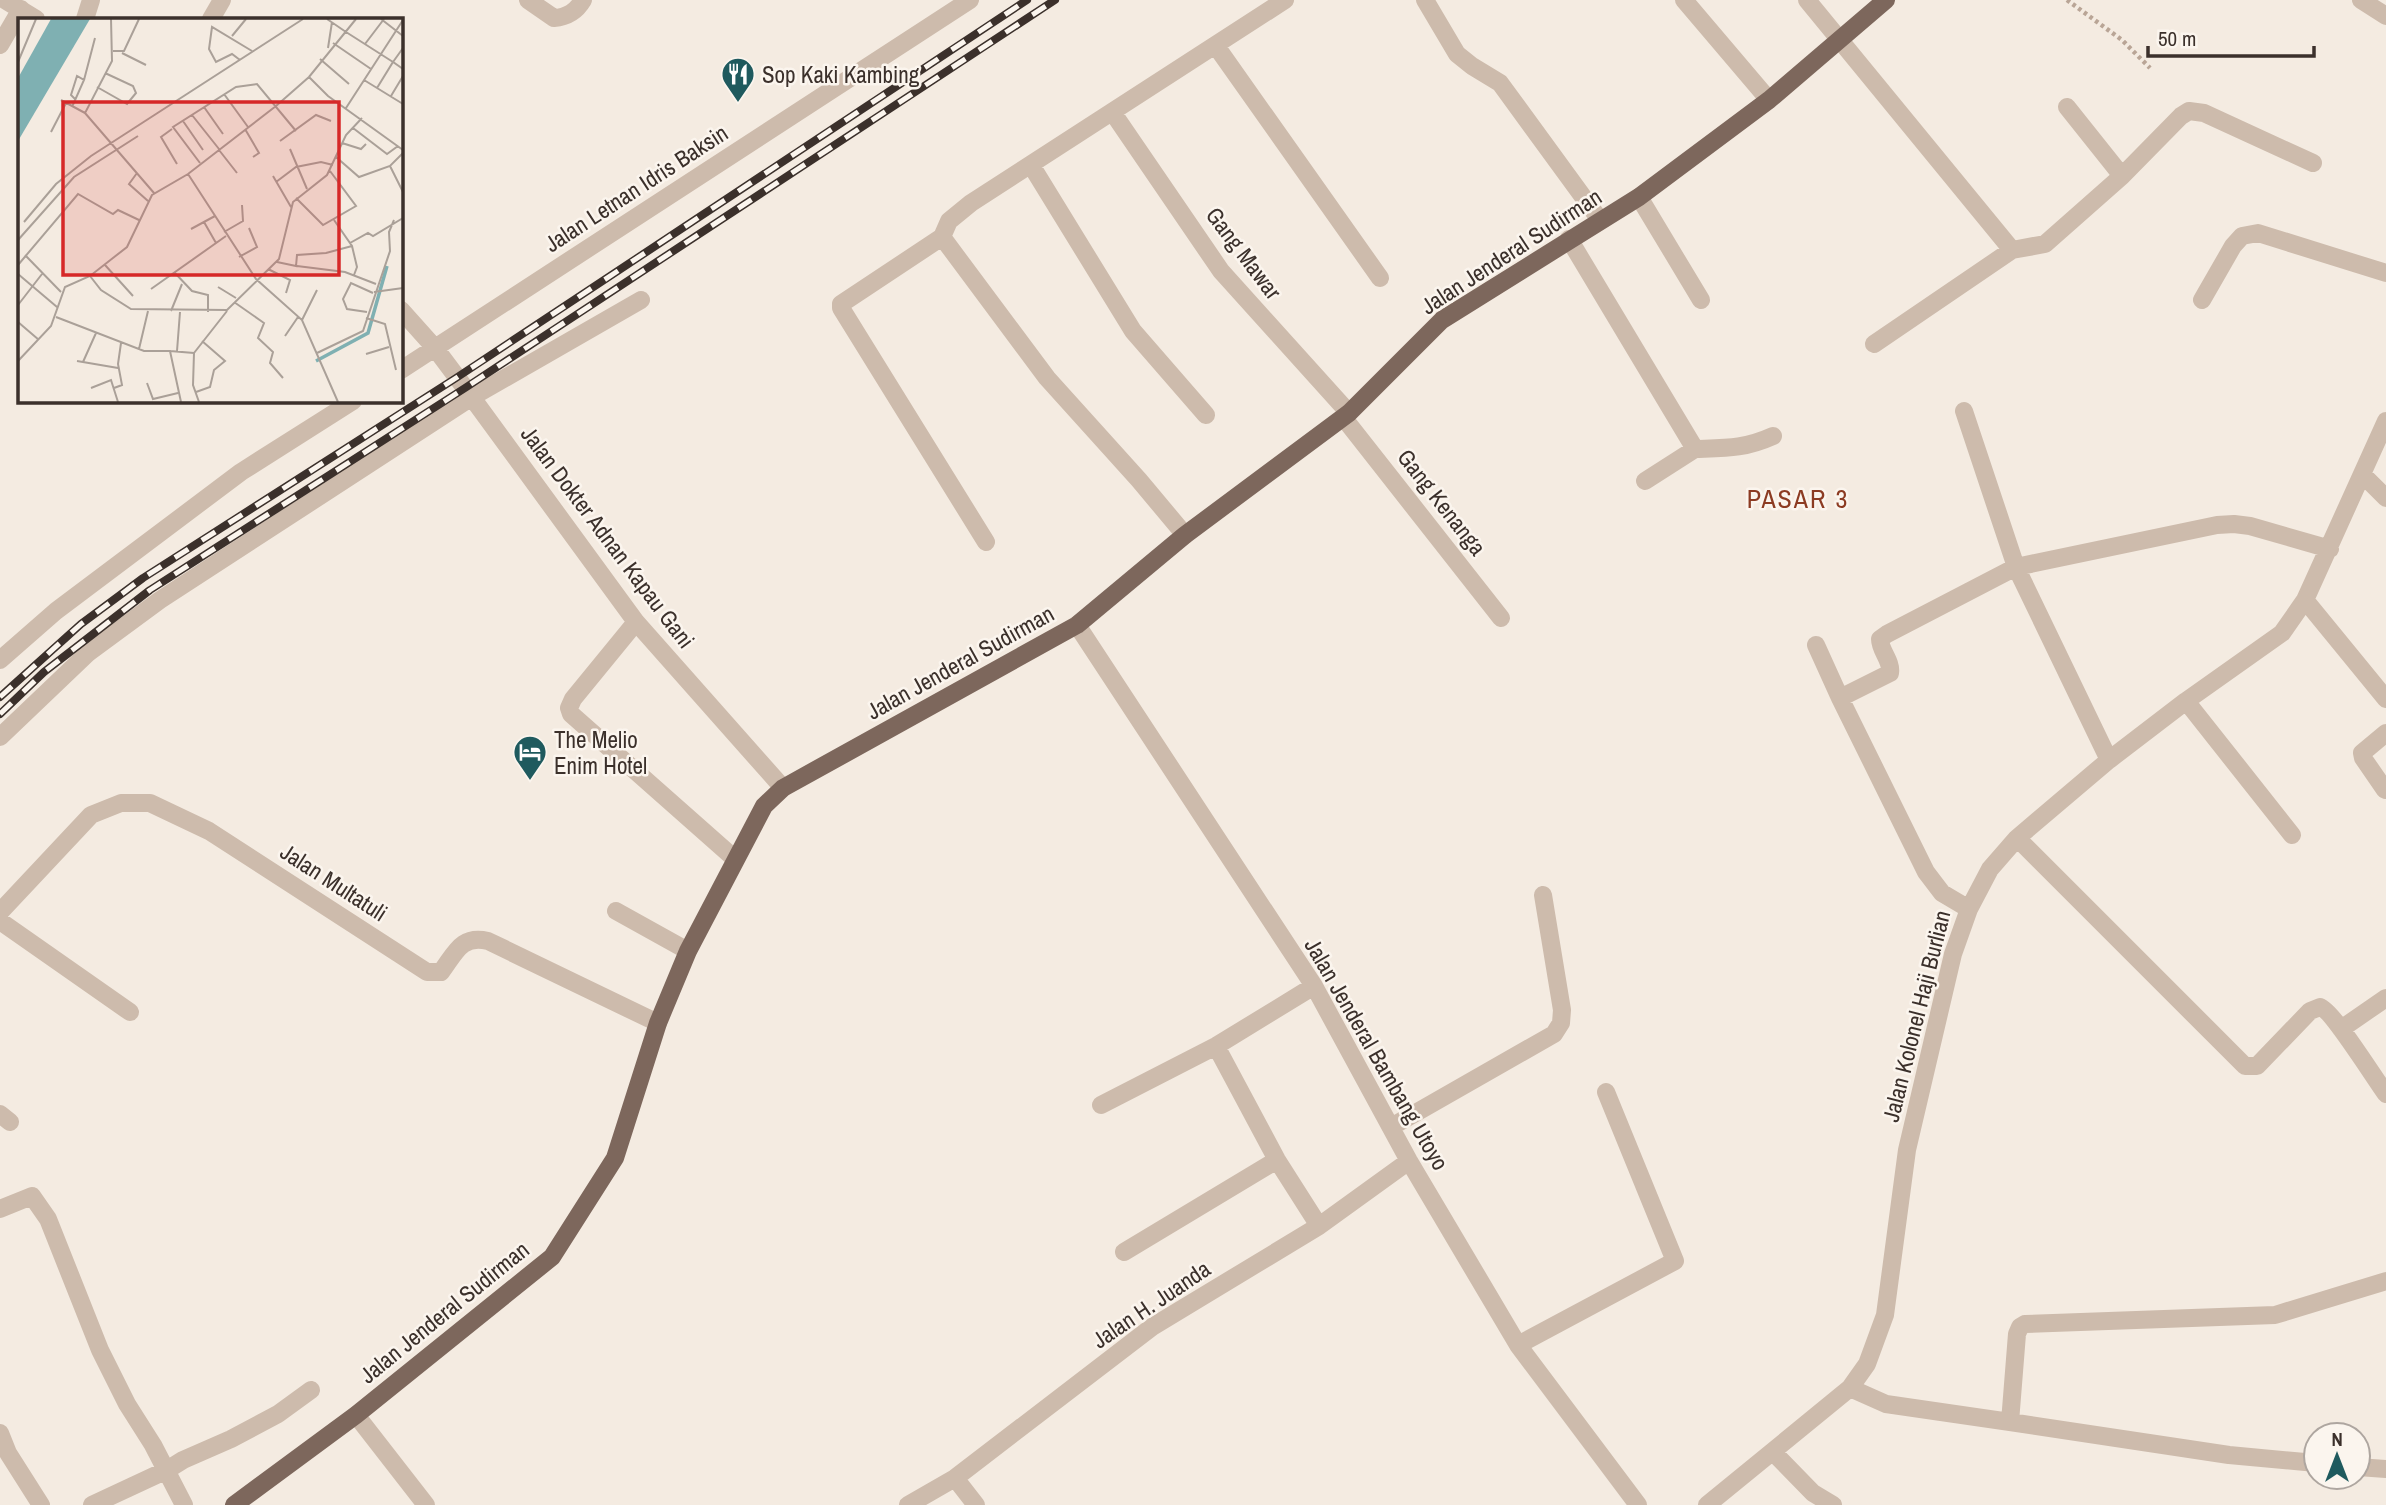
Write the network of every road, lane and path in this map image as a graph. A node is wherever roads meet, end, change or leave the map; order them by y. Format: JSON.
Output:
{"nodes":[{"id":1,"x":5,"y":0,"type":"edge"},
{"id":2,"x":92,"y":0,"type":"edge"},
{"id":3,"x":222,"y":0,"type":"edge"},
{"id":4,"x":528,"y":0,"type":"edge"},
{"id":5,"x":583,"y":0,"type":"edge"},
{"id":6,"x":970,"y":0,"type":"edge"},
{"id":7,"x":1285,"y":0,"type":"edge"},
{"id":8,"x":1425,"y":0,"type":"edge"},
{"id":9,"x":1684,"y":0,"type":"edge"},
{"id":10,"x":1807,"y":0,"type":"edge"},
{"id":11,"x":1886,"y":0,"type":"edge"},
{"id":12,"x":2067,"y":0,"type":"edge"},
{"id":13,"x":2361,"y":0,"type":"edge"},
{"id":14,"x":21,"y":9,"type":"junction"},
{"id":15,"x":2386,"y":16,"type":"edge"},
{"id":16,"x":34,"y":18,"type":"edge"},
{"id":17,"x":85,"y":18,"type":"edge"},
{"id":18,"x":212,"y":18,"type":"edge"},
{"id":19,"x":1841,"y":41,"type":"junction"},
{"id":20,"x":0,"y":46,"type":"edge"},
{"id":21,"x":1216,"y":46,"type":"junction"},
{"id":22,"x":2150,"y":68,"type":"dead end"},
{"id":23,"x":1769,"y":100,"type":"junction"},
{"id":24,"x":2067,"y":107,"type":"dead end"},
{"id":25,"x":1113,"y":113,"type":"junction"},
{"id":26,"x":2313,"y":163,"type":"dead end"},
{"id":27,"x":1031,"y":164,"type":"junction"},
{"id":28,"x":2122,"y":176,"type":"junction"},
{"id":29,"x":1639,"y":197,"type":"junction"},
{"id":30,"x":1600,"y":220,"type":"junction"},
{"id":31,"x":942,"y":237,"type":"junction"},
{"id":32,"x":1569,"y":239,"type":"junction"},
{"id":33,"x":2012,"y":250,"type":"junction"},
{"id":34,"x":2386,"y":273,"type":"edge"},
{"id":35,"x":1380,"y":278,"type":"dead end"},
{"id":36,"x":641,"y":300,"type":"dead end"},
{"id":37,"x":1701,"y":300,"type":"dead end"},
{"id":38,"x":2202,"y":300,"type":"dead end"},
{"id":39,"x":402,"y":311,"type":"edge"},
{"id":40,"x":1874,"y":344,"type":"dead end"},
{"id":41,"x":435,"y":348,"type":"junction"},
{"id":42,"x":402,"y":369,"type":"edge"},
{"id":43,"x":472,"y":397,"type":"junction"},
{"id":44,"x":351,"y":402,"type":"edge"},
{"id":45,"x":1964,"y":411,"type":"dead end"},
{"id":46,"x":1206,"y":415,"type":"dead end"},
{"id":47,"x":1346,"y":415,"type":"junction"},
{"id":48,"x":2386,"y":421,"type":"edge"},
{"id":49,"x":1773,"y":436,"type":"dead end"},
{"id":50,"x":1695,"y":449,"type":"junction"},
{"id":51,"x":2363,"y":475,"type":"junction"},
{"id":52,"x":1645,"y":481,"type":"dead end"},
{"id":53,"x":2386,"y":498,"type":"edge"},
{"id":54,"x":1185,"y":535,"type":"junction"},
{"id":55,"x":986,"y":542,"type":"dead end"},
{"id":56,"x":2330,"y":549,"type":"junction"},
{"id":57,"x":2016,"y":567,"type":"junction"},
{"id":58,"x":2305,"y":600,"type":"junction"},
{"id":59,"x":1501,"y":618,"type":"dead end"},
{"id":60,"x":636,"y":622,"type":"junction"},
{"id":61,"x":1077,"y":625,"type":"junction"},
{"id":62,"x":1816,"y":645,"type":"dead end"},
{"id":63,"x":0,"y":660,"type":"edge"},
{"id":64,"x":1840,"y":698,"type":"junction"},
{"id":65,"x":2386,"y":699,"type":"edge"},
{"id":66,"x":2186,"y":701,"type":"junction"},
{"id":67,"x":2386,"y":733,"type":"edge"},
{"id":68,"x":0,"y":737,"type":"edge"},
{"id":69,"x":2109,"y":760,"type":"junction"},
{"id":70,"x":783,"y":788,"type":"junction"},
{"id":71,"x":2385,"y":790,"type":"edge"},
{"id":72,"x":2292,"y":835,"type":"dead end"},
{"id":73,"x":2017,"y":838,"type":"junction"},
{"id":74,"x":735,"y":859,"type":"junction"},
{"id":75,"x":1543,"y":895,"type":"dead end"},
{"id":76,"x":1969,"y":909,"type":"junction"},
{"id":77,"x":616,"y":911,"type":"dead end"},
{"id":78,"x":0,"y":912,"type":"edge"},
{"id":79,"x":0,"y":921,"type":"edge"},
{"id":80,"x":688,"y":951,"type":"junction"},
{"id":81,"x":1314,"y":986,"type":"junction"},
{"id":82,"x":2386,"y":999,"type":"edge"},
{"id":83,"x":130,"y":1013,"type":"dead end"},
{"id":84,"x":658,"y":1023,"type":"junction"},
{"id":85,"x":2341,"y":1029,"type":"junction"},
{"id":86,"x":1216,"y":1046,"type":"junction"},
{"id":87,"x":1606,"y":1092,"type":"dead end"},
{"id":88,"x":2386,"y":1094,"type":"edge"},
{"id":89,"x":1101,"y":1105,"type":"dead end"},
{"id":90,"x":1391,"y":1127,"type":"junction"},
{"id":91,"x":1277,"y":1160,"type":"junction"},
{"id":92,"x":1409,"y":1161,"type":"junction"},
{"id":93,"x":0,"y":1209,"type":"edge"},
{"id":94,"x":1319,"y":1226,"type":"junction"},
{"id":95,"x":1124,"y":1252,"type":"dead end"},
{"id":96,"x":2386,"y":1281,"type":"edge"},
{"id":97,"x":1518,"y":1345,"type":"junction"},
{"id":98,"x":1850,"y":1388,"type":"junction"},
{"id":99,"x":311,"y":1390,"type":"dead end"},
{"id":100,"x":355,"y":1415,"type":"junction"},
{"id":101,"x":2010,"y":1422,"type":"junction"},
{"id":102,"x":0,"y":1433,"type":"edge"},
{"id":103,"x":1773,"y":1452,"type":"junction"},
{"id":104,"x":2302,"y":1462,"type":"edge"},
{"id":105,"x":167,"y":1470,"type":"junction"},
{"id":106,"x":955,"y":1478,"type":"junction"},
{"id":107,"x":41,"y":1505,"type":"edge"},
{"id":108,"x":92,"y":1505,"type":"edge"},
{"id":109,"x":184,"y":1505,"type":"edge"},
{"id":110,"x":234,"y":1505,"type":"edge"},
{"id":111,"x":426,"y":1505,"type":"edge"},
{"id":112,"x":908,"y":1505,"type":"edge"},
{"id":113,"x":976,"y":1505,"type":"edge"},
{"id":114,"x":1638,"y":1505,"type":"edge"},
{"id":115,"x":1707,"y":1505,"type":"edge"},
{"id":116,"x":1833,"y":1505,"type":"edge"}],
"edges":[{"from":1,"to":14,"type":"street"},
{"from":2,"to":17,"type":"street"},
{"from":3,"to":18,"type":"street"},
{"from":4,"to":5,"type":"street"},
{"from":6,"to":41,"type":"street","name":"Jalan Letnan Idris Baksin"},
{"from":7,"to":21,"type":"street"},
{"from":8,"to":30,"type":"street"},
{"from":9,"to":23,"type":"street"},
{"from":10,"to":19,"type":"street"},
{"from":11,"to":19,"type":"main road","name":"Jalan Jenderal Sudirman"},
{"from":12,"to":22,"type":"path"},
{"from":13,"to":15,"type":"street"},
{"from":14,"to":16,"type":"street"},
{"from":14,"to":20,"type":"street"},
{"from":19,"to":23,"type":"main road","name":"Jalan Jenderal Sudirman"},
{"from":19,"to":33,"type":"street"},
{"from":21,"to":25,"type":"street"},
{"from":21,"to":35,"type":"street"},
{"from":23,"to":29,"type":"main road","name":"Jalan Jenderal Sudirman"},
{"from":24,"to":28,"type":"street"},
{"from":25,"to":27,"type":"street"},
{"from":25,"to":47,"type":"street","name":"Gang Mawar"},
{"from":26,"to":28,"type":"street"},
{"from":27,"to":31,"type":"street"},
{"from":27,"to":46,"type":"street"},
{"from":28,"to":33,"type":"street"},
{"from":29,"to":30,"type":"main road","name":"Jalan Jenderal Sudirman"},
{"from":29,"to":37,"type":"street"},
{"from":30,"to":32,"type":"main road","name":"Jalan Jenderal Sudirman"},
{"from":31,"to":54,"type":"street"},
{"from":31,"to":55,"type":"street"},
{"from":32,"to":47,"type":"main road","name":"Jalan Jenderal Sudirman"},
{"from":32,"to":50,"type":"street"},
{"from":33,"to":40,"type":"street"},
{"from":34,"to":38,"type":"street"},
{"from":36,"to":43,"type":"street"},
{"from":39,"to":41,"type":"street","name":"Jalan Dokter Adnan Kapau Gani"},
{"from":41,"to":42,"type":"street","name":"Jalan Letnan Idris Baksin"},
{"from":41,"to":43,"type":"street","name":"Jalan Dokter Adnan Kapau Gani"},
{"from":43,"to":60,"type":"street","name":"Jalan Dokter Adnan Kapau Gani"},
{"from":43,"to":68,"type":"street"},
{"from":44,"to":63,"type":"street"},
{"from":45,"to":57,"type":"street"},
{"from":47,"to":54,"type":"main road","name":"Jalan Jenderal Sudirman"},
{"from":47,"to":59,"type":"street","name":"Gang Kenanga"},
{"from":48,"to":51,"type":"street","name":"Jalan Kolonel Haji Burlian"},
{"from":49,"to":50,"type":"street"},
{"from":50,"to":52,"type":"street"},
{"from":51,"to":53,"type":"street"},
{"from":51,"to":56,"type":"street","name":"Jalan Kolonel Haji Burlian"},
{"from":54,"to":61,"type":"main road","name":"Jalan Jenderal Sudirman"},
{"from":56,"to":57,"type":"street"},
{"from":56,"to":58,"type":"street","name":"Jalan Kolonel Haji Burlian"},
{"from":57,"to":64,"type":"street"},
{"from":57,"to":69,"type":"street"},
{"from":58,"to":65,"type":"street"},
{"from":58,"to":66,"type":"street","name":"Jalan Kolonel Haji Burlian"},
{"from":60,"to":70,"type":"street","name":"Jalan Dokter Adnan Kapau Gani"},
{"from":60,"to":74,"type":"street"},
{"from":61,"to":70,"type":"main road","name":"Jalan Jenderal Sudirman"},
{"from":61,"to":81,"type":"street","name":"Jalan Jenderal Bambang Utoyo"},
{"from":62,"to":64,"type":"street"},
{"from":64,"to":76,"type":"street"},
{"from":66,"to":69,"type":"street","name":"Jalan Kolonel Haji Burlian"},
{"from":66,"to":72,"type":"street"},
{"from":67,"to":71,"type":"street"},
{"from":69,"to":73,"type":"street","name":"Jalan Kolonel Haji Burlian"},
{"from":70,"to":74,"type":"main road","name":"Jalan Jenderal Sudirman"},
{"from":73,"to":76,"type":"street","name":"Jalan Kolonel Haji Burlian"},
{"from":73,"to":85,"type":"street"},
{"from":74,"to":80,"type":"main road","name":"Jalan Jenderal Sudirman"},
{"from":75,"to":90,"type":"street"},
{"from":76,"to":98,"type":"street","name":"Jalan Kolonel Haji Burlian"},
{"from":77,"to":80,"type":"street"},
{"from":78,"to":84,"type":"street","name":"Jalan Multatuli"},
{"from":79,"to":83,"type":"street"},
{"from":80,"to":84,"type":"main road","name":"Jalan Jenderal Sudirman"},
{"from":81,"to":86,"type":"street"},
{"from":81,"to":90,"type":"street","name":"Jalan Jenderal Bambang Utoyo"},
{"from":82,"to":85,"type":"street"},
{"from":84,"to":100,"type":"main road","name":"Jalan Jenderal Sudirman"},
{"from":85,"to":88,"type":"street"},
{"from":86,"to":89,"type":"street"},
{"from":86,"to":91,"type":"street"},
{"from":87,"to":97,"type":"street"},
{"from":90,"to":92,"type":"street","name":"Jalan Jenderal Bambang Utoyo"},
{"from":91,"to":94,"type":"street"},
{"from":91,"to":95,"type":"street"},
{"from":92,"to":94,"type":"street","name":"Jalan H. Juanda"},
{"from":92,"to":97,"type":"street","name":"Jalan Jenderal Bambang Utoyo"},
{"from":93,"to":105,"type":"street"},
{"from":94,"to":106,"type":"street","name":"Jalan H. Juanda"},
{"from":96,"to":101,"type":"street"},
{"from":97,"to":114,"type":"street","name":"Jalan Jenderal Bambang Utoyo"},
{"from":98,"to":101,"type":"street"},
{"from":98,"to":103,"type":"street","name":"Jalan Kolonel Haji Burlian"},
{"from":99,"to":105,"type":"street"},
{"from":100,"to":110,"type":"main road","name":"Jalan Jenderal Sudirman"},
{"from":100,"to":111,"type":"street"},
{"from":101,"to":104,"type":"street"},
{"from":102,"to":107,"type":"street"},
{"from":103,"to":115,"type":"street","name":"Jalan Kolonel Haji Burlian"},
{"from":103,"to":116,"type":"street"},
{"from":105,"to":108,"type":"street"},
{"from":105,"to":109,"type":"street"},
{"from":106,"to":112,"type":"street","name":"Jalan H. Juanda"},
{"from":106,"to":113,"type":"street"}]}
